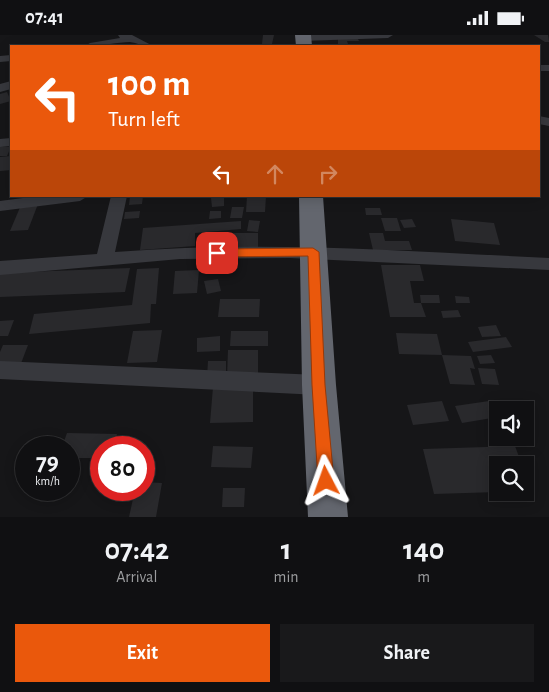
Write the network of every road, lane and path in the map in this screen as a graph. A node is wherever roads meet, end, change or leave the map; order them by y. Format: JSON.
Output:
{"nodes":[{"id":1,"x":388,"y":35,"type":"edge"},
{"id":2,"x":127,"y":37,"type":"edge"},
{"id":3,"x":303,"y":40,"type":"edge"},
{"id":4,"x":94,"y":45,"type":"edge"},
{"id":5,"x":146,"y":45,"type":"edge"},
{"id":6,"x":72,"y":197,"type":"edge"},
{"id":7,"x":119,"y":197,"type":"edge"},
{"id":8,"x":311,"y":197,"type":"edge"},
{"id":9,"x":0,"y":206,"type":"edge"},
{"id":10,"x":313,"y":252,"type":"junction"},
{"id":11,"x":104,"y":259,"type":"junction"},
{"id":12,"x":549,"y":264,"type":"edge"},
{"id":13,"x":0,"y":268,"type":"edge"},
{"id":14,"x":0,"y":370,"type":"edge"},
{"id":15,"x":319,"y":385,"type":"junction"},
{"id":16,"x":328,"y":517,"type":"edge"}],
"edges":[{"from":1,"to":3,"type":"street"},
{"from":2,"to":4,"type":"street"},
{"from":2,"to":5,"type":"street"},
{"from":6,"to":9,"type":"street"},
{"from":7,"to":11,"type":"street"},
{"from":8,"to":10,"type":"highway"},
{"from":10,"to":11,"type":"street"},
{"from":10,"to":12,"type":"street"},
{"from":10,"to":15,"type":"highway"},
{"from":11,"to":13,"type":"street"},
{"from":14,"to":15,"type":"street"},
{"from":15,"to":16,"type":"highway"}]}
